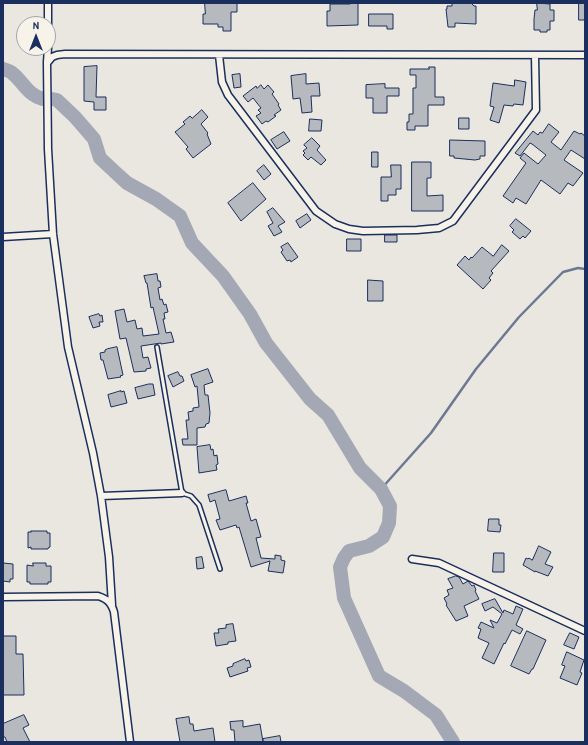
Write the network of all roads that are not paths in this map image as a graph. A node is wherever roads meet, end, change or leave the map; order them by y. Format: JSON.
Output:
{"nodes":[{"id":1,"x":48,"y":3,"type":"edge"},
{"id":2,"x":48,"y":16,"type":"edge"},
{"id":3,"x":219,"y":55,"type":"junction"},
{"id":4,"x":585,"y":55,"type":"edge"},
{"id":5,"x":47,"y":56,"type":"edge"},
{"id":6,"x":535,"y":56,"type":"junction"},
{"id":7,"x":47,"y":63,"type":"junction"},
{"id":8,"x":53,"y":234,"type":"junction"},
{"id":9,"x":3,"y":237,"type":"edge"},
{"id":10,"x":157,"y":347,"type":"dead end"},
{"id":11,"x":182,"y":493,"type":"junction"},
{"id":12,"x":101,"y":496,"type":"junction"},
{"id":13,"x":412,"y":559,"type":"dead end"},
{"id":14,"x":220,"y":569,"type":"dead end"},
{"id":15,"x":3,"y":597,"type":"edge"},
{"id":16,"x":112,"y":605,"type":"junction"},
{"id":17,"x":585,"y":631,"type":"edge"},
{"id":18,"x":130,"y":742,"type":"edge"}],
"edges":[{"from":1,"to":2,"type":"street"},
{"from":3,"to":6,"type":"street"},
{"from":3,"to":6,"type":"street"},
{"from":3,"to":7,"type":"street"},
{"from":4,"to":6,"type":"street"},
{"from":5,"to":7,"type":"street"},
{"from":7,"to":8,"type":"street"},
{"from":8,"to":9,"type":"street"},
{"from":8,"to":12,"type":"street"},
{"from":10,"to":11,"type":"lane"},
{"from":11,"to":12,"type":"street"},
{"from":11,"to":14,"type":"lane"},
{"from":12,"to":16,"type":"street"},
{"from":13,"to":17,"type":"street"},
{"from":15,"to":16,"type":"street"},
{"from":16,"to":18,"type":"street"}]}
